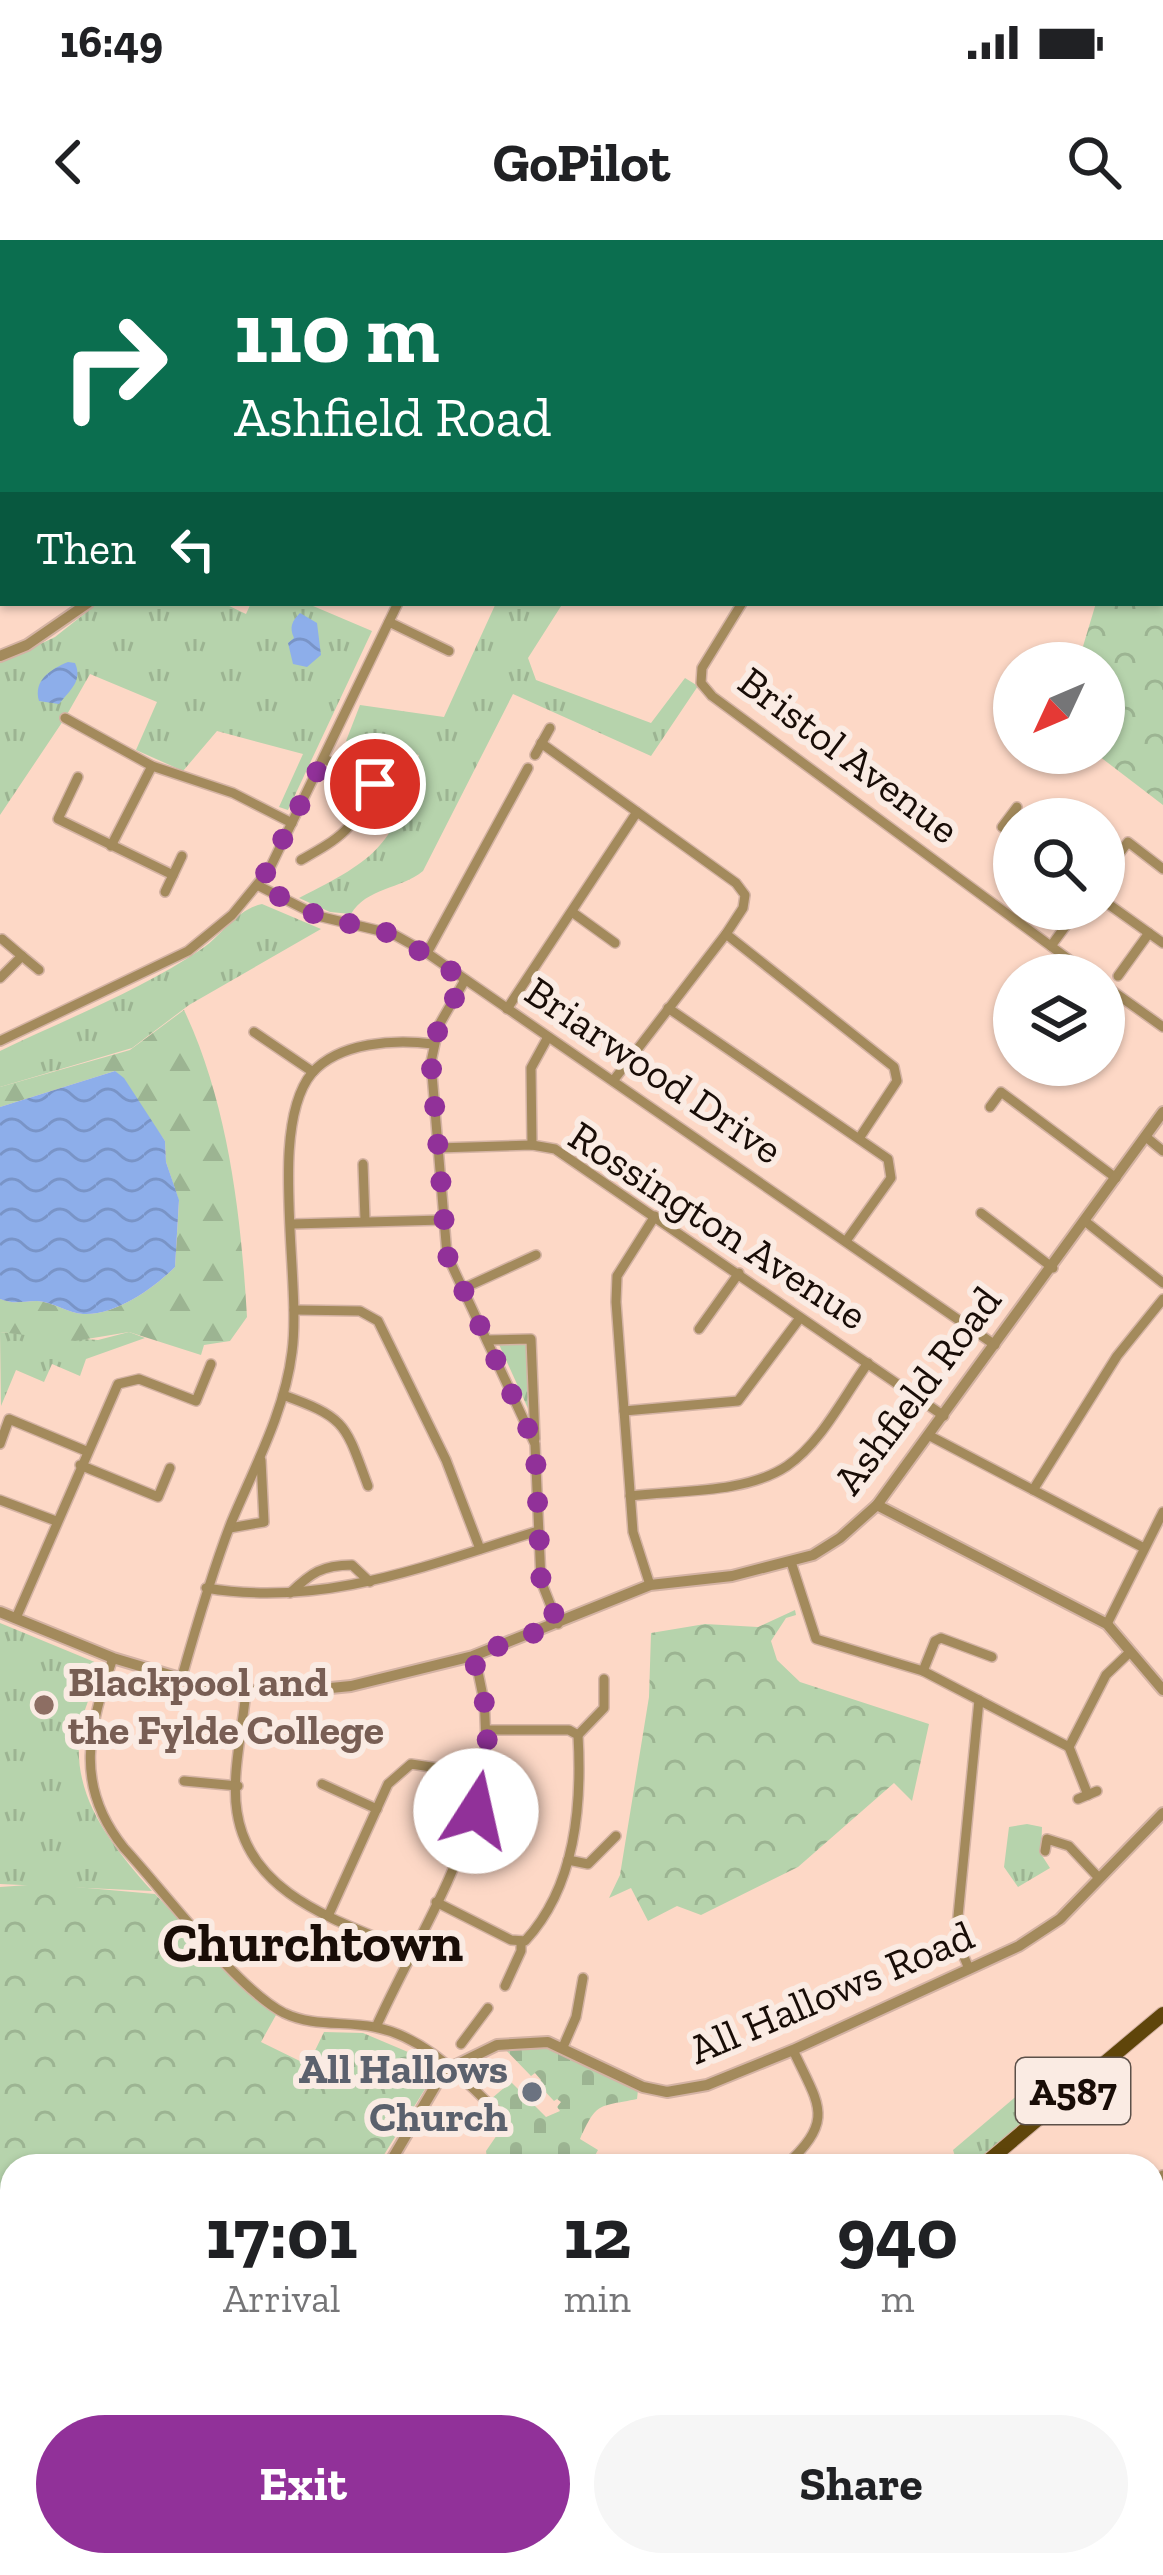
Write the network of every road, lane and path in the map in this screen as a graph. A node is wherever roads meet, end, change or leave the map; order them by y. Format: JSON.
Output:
{"nodes":[{"id":1,"x":84,"y":606,"type":"edge"},
{"id":2,"x":397,"y":606,"type":"edge"},
{"id":3,"x":740,"y":606,"type":"edge"},
{"id":4,"x":389,"y":622,"type":"junction"},
{"id":5,"x":449,"y":651,"type":"dead end"},
{"id":6,"x":0,"y":656,"type":"edge"},
{"id":7,"x":65,"y":718,"type":"dead end"},
{"id":8,"x":92,"y":718,"type":"dead end"},
{"id":9,"x":550,"y":728,"type":"dead end"},
{"id":10,"x":86,"y":730,"type":"junction"},
{"id":11,"x":541,"y":743,"type":"junction"},
{"id":12,"x":535,"y":755,"type":"dead end"},
{"id":13,"x":324,"y":758,"type":"junction"},
{"id":14,"x":152,"y":766,"type":"junction"},
{"id":15,"x":528,"y":768,"type":"dead end"},
{"id":16,"x":78,"y":777,"type":"dead end"},
{"id":17,"x":363,"y":786,"type":"junction"},
{"id":18,"x":403,"y":797,"type":"dead end"},
{"id":19,"x":637,"y":812,"type":"junction"},
{"id":20,"x":502,"y":818,"type":"junction"},
{"id":21,"x":292,"y":824,"type":"junction"},
{"id":22,"x":517,"y":826,"type":"dead end"},
{"id":23,"x":303,"y":842,"type":"dead end"},
{"id":24,"x":111,"y":846,"type":"junction"},
{"id":25,"x":1125,"y":846,"type":"edge"},
{"id":26,"x":182,"y":856,"type":"dead end"},
{"id":27,"x":1163,"y":869,"type":"edge"},
{"id":28,"x":173,"y":875,"type":"junction"},
{"id":29,"x":259,"y":886,"type":"junction"},
{"id":30,"x":165,"y":892,"type":"dead end"},
{"id":31,"x":572,"y":912,"type":"junction"},
{"id":32,"x":1125,"y":916,"type":"edge"},
{"id":33,"x":1063,"y":930,"type":"edge"},
{"id":34,"x":1149,"y":933,"type":"junction"},
{"id":35,"x":726,"y":934,"type":"junction"},
{"id":36,"x":2,"y":939,"type":"edge"},
{"id":37,"x":615,"y":943,"type":"dead end"},
{"id":38,"x":1163,"y":944,"type":"edge"},
{"id":39,"x":1051,"y":946,"type":"junction"},
{"id":40,"x":427,"y":953,"type":"junction"},
{"id":41,"x":1062,"y":954,"type":"edge"},
{"id":42,"x":22,"y":956,"type":"junction"},
{"id":43,"x":1125,"y":966,"type":"edge"},
{"id":44,"x":39,"y":970,"type":"dead end"},
{"id":45,"x":0,"y":977,"type":"edge"},
{"id":46,"x":465,"y":980,"type":"junction"},
{"id":47,"x":1125,"y":1000,"type":"edge"},
{"id":48,"x":668,"y":1008,"type":"junction"},
{"id":49,"x":507,"y":1009,"type":"junction"},
{"id":50,"x":1163,"y":1027,"type":"edge"},
{"id":51,"x":254,"y":1032,"type":"dead end"},
{"id":52,"x":548,"y":1037,"type":"junction"},
{"id":53,"x":0,"y":1041,"type":"edge"},
{"id":54,"x":433,"y":1044,"type":"junction"},
{"id":55,"x":313,"y":1072,"type":"junction"},
{"id":56,"x":613,"y":1081,"type":"junction"},
{"id":57,"x":990,"y":1107,"type":"dead end"},
{"id":58,"x":1163,"y":1112,"type":"edge"},
{"id":59,"x":860,"y":1137,"type":"junction"},
{"id":60,"x":1145,"y":1137,"type":"junction"},
{"id":61,"x":532,"y":1145,"type":"junction"},
{"id":62,"x":438,"y":1148,"type":"junction"},
{"id":63,"x":1163,"y":1151,"type":"edge"},
{"id":64,"x":363,"y":1164,"type":"dead end"},
{"id":65,"x":1116,"y":1178,"type":"junction"},
{"id":66,"x":981,"y":1213,"type":"dead end"},
{"id":67,"x":655,"y":1216,"type":"junction"},
{"id":68,"x":364,"y":1220,"type":"junction"},
{"id":69,"x":443,"y":1220,"type":"junction"},
{"id":70,"x":1086,"y":1222,"type":"junction"},
{"id":71,"x":292,"y":1224,"type":"junction"},
{"id":72,"x":847,"y":1241,"type":"junction"},
{"id":73,"x":536,"y":1255,"type":"dead end"},
{"id":74,"x":1053,"y":1268,"type":"junction"},
{"id":75,"x":739,"y":1274,"type":"junction"},
{"id":76,"x":1163,"y":1282,"type":"edge"},
{"id":77,"x":462,"y":1289,"type":"junction"},
{"id":78,"x":1163,"y":1299,"type":"edge"},
{"id":79,"x":294,"y":1310,"type":"junction"},
{"id":80,"x":800,"y":1318,"type":"junction"},
{"id":81,"x":699,"y":1322,"type":"dead end"},
{"id":82,"x":487,"y":1340,"type":"junction"},
{"id":83,"x":994,"y":1345,"type":"junction"},
{"id":84,"x":868,"y":1363,"type":"junction"},
{"id":85,"x":211,"y":1364,"type":"dead end"},
{"id":86,"x":283,"y":1395,"type":"junction"},
{"id":87,"x":624,"y":1411,"type":"junction"},
{"id":88,"x":944,"y":1416,"type":"junction"},
{"id":89,"x":930,"y":1436,"type":"junction"},
{"id":90,"x":0,"y":1444,"type":"edge"},
{"id":91,"x":535,"y":1444,"type":"junction"},
{"id":92,"x":86,"y":1451,"type":"junction"},
{"id":93,"x":260,"y":1454,"type":"junction"},
{"id":94,"x":80,"y":1465,"type":"junction"},
{"id":95,"x":170,"y":1468,"type":"dead end"},
{"id":96,"x":368,"y":1486,"type":"dead end"},
{"id":97,"x":1033,"y":1490,"type":"junction"},
{"id":98,"x":630,"y":1496,"type":"junction"},
{"id":99,"x":0,"y":1500,"type":"edge"},
{"id":100,"x":878,"y":1505,"type":"junction"},
{"id":101,"x":1163,"y":1512,"type":"edge"},
{"id":102,"x":56,"y":1521,"type":"junction"},
{"id":103,"x":230,"y":1528,"type":"junction"},
{"id":104,"x":1160,"y":1528,"type":"edge"},
{"id":105,"x":538,"y":1532,"type":"junction"},
{"id":106,"x":1144,"y":1548,"type":"junction"},
{"id":107,"x":480,"y":1549,"type":"junction"},
{"id":108,"x":791,"y":1562,"type":"junction"},
{"id":109,"x":370,"y":1582,"type":"junction"},
{"id":110,"x":650,"y":1585,"type":"junction"},
{"id":111,"x":206,"y":1588,"type":"junction"},
{"id":112,"x":290,"y":1593,"type":"junction"},
{"id":113,"x":0,"y":1612,"type":"edge"},
{"id":114,"x":16,"y":1618,"type":"junction"},
{"id":115,"x":558,"y":1624,"type":"junction"},
{"id":116,"x":1107,"y":1624,"type":"junction"},
{"id":117,"x":1130,"y":1652,"type":"junction"},
{"id":118,"x":472,"y":1656,"type":"junction"},
{"id":119,"x":993,"y":1657,"type":"dead end"},
{"id":120,"x":113,"y":1658,"type":"junction"},
{"id":121,"x":923,"y":1671,"type":"junction"},
{"id":122,"x":604,"y":1679,"type":"dead end"},
{"id":123,"x":181,"y":1680,"type":"junction"},
{"id":124,"x":246,"y":1690,"type":"junction"},
{"id":125,"x":1163,"y":1690,"type":"edge"},
{"id":126,"x":979,"y":1700,"type":"junction"},
{"id":127,"x":488,"y":1730,"type":"junction"},
{"id":128,"x":578,"y":1735,"type":"junction"},
{"id":129,"x":1069,"y":1747,"type":"junction"},
{"id":130,"x":485,"y":1775,"type":"junction"},
{"id":131,"x":184,"y":1781,"type":"dead end"},
{"id":132,"x":322,"y":1784,"type":"dead end"},
{"id":133,"x":238,"y":1786,"type":"junction"},
{"id":134,"x":1088,"y":1795,"type":"dead end"},
{"id":135,"x":377,"y":1809,"type":"junction"},
{"id":136,"x":1163,"y":1813,"type":"edge"},
{"id":137,"x":616,"y":1836,"type":"dead end"},
{"id":138,"x":1045,"y":1851,"type":"dead end"},
{"id":139,"x":568,"y":1860,"type":"junction"},
{"id":140,"x":1098,"y":1877,"type":"junction"},
{"id":141,"x":436,"y":1902,"type":"junction"},
{"id":142,"x":329,"y":1914,"type":"junction"},
{"id":143,"x":521,"y":1941,"type":"junction"},
{"id":144,"x":411,"y":1952,"type":"junction"},
{"id":145,"x":969,"y":1969,"type":"junction"},
{"id":146,"x":509,"y":1984,"type":"dead end"},
{"id":147,"x":586,"y":1985,"type":"dead end"},
{"id":148,"x":488,"y":2008,"type":"dead end"},
{"id":149,"x":1163,"y":2014,"type":"edge"},
{"id":150,"x":376,"y":2027,"type":"junction"},
{"id":151,"x":472,"y":2030,"type":"junction"},
{"id":152,"x":461,"y":2044,"type":"dead end"},
{"id":153,"x":563,"y":2047,"type":"junction"},
{"id":154,"x":793,"y":2050,"type":"junction"},
{"id":155,"x":484,"y":2051,"type":"junction"},
{"id":156,"x":452,"y":2068,"type":"junction"},
{"id":157,"x":501,"y":2115,"type":"dead end"},
{"id":158,"x":395,"y":2154,"type":"edge"},
{"id":159,"x":798,"y":2154,"type":"edge"},
{"id":160,"x":996,"y":2154,"type":"edge"}],
"edges":[{"from":1,"to":6,"type":"street"},
{"from":2,"to":4,"type":"street"},
{"from":3,"to":39,"type":"street","name":"Bristol Avenue"},
{"from":4,"to":5,"type":"street"},
{"from":4,"to":13,"type":"street"},
{"from":7,"to":10,"type":"street"},
{"from":8,"to":10,"type":"street"},
{"from":9,"to":11,"type":"street"},
{"from":10,"to":14,"type":"street"},
{"from":11,"to":12,"type":"street"},
{"from":11,"to":19,"type":"street"},
{"from":13,"to":17,"type":"street"},
{"from":13,"to":21,"type":"street"},
{"from":14,"to":21,"type":"street"},
{"from":14,"to":24,"type":"street"},
{"from":15,"to":20,"type":"street"},
{"from":16,"to":24,"type":"street"},
{"from":17,"to":18,"type":"street"},
{"from":17,"to":23,"type":"street"},
{"from":19,"to":31,"type":"street"},
{"from":19,"to":35,"type":"street"},
{"from":20,"to":22,"type":"street"},
{"from":20,"to":40,"type":"street"},
{"from":21,"to":29,"type":"street"},
{"from":24,"to":28,"type":"street"},
{"from":25,"to":27,"type":"street"},
{"from":26,"to":28,"type":"street"},
{"from":28,"to":30,"type":"street"},
{"from":29,"to":40,"type":"street","name":"Briarwood Drive"},
{"from":29,"to":53,"type":"street"},
{"from":31,"to":37,"type":"street"},
{"from":31,"to":49,"type":"street"},
{"from":32,"to":34,"type":"street"},
{"from":33,"to":39,"type":"street"},
{"from":34,"to":38,"type":"street"},
{"from":34,"to":43,"type":"street"},
{"from":35,"to":48,"type":"street"},
{"from":35,"to":59,"type":"street"},
{"from":36,"to":42,"type":"street"},
{"from":39,"to":41,"type":"street","name":"Bristol Avenue"},
{"from":40,"to":46,"type":"street","name":"Briarwood Drive"},
{"from":42,"to":44,"type":"street"},
{"from":42,"to":45,"type":"street"},
{"from":46,"to":49,"type":"street","name":"Briarwood Drive"},
{"from":46,"to":54,"type":"street"},
{"from":47,"to":50,"type":"street"},
{"from":48,"to":56,"type":"street"},
{"from":48,"to":59,"type":"street"},
{"from":49,"to":52,"type":"street","name":"Briarwood Drive"},
{"from":51,"to":55,"type":"street"},
{"from":52,"to":56,"type":"street","name":"Briarwood Drive"},
{"from":52,"to":61,"type":"street"},
{"from":54,"to":55,"type":"street"},
{"from":54,"to":62,"type":"street"},
{"from":55,"to":71,"type":"street"},
{"from":56,"to":72,"type":"street","name":"Briarwood Drive"},
{"from":57,"to":65,"type":"street"},
{"from":58,"to":60,"type":"street","name":"Ashfield Road"},
{"from":59,"to":72,"type":"street"},
{"from":60,"to":63,"type":"street"},
{"from":60,"to":65,"type":"street","name":"Ashfield Road"},
{"from":61,"to":62,"type":"street","name":"Rossington Avenue"},
{"from":61,"to":67,"type":"street","name":"Rossington Avenue"},
{"from":62,"to":69,"type":"street"},
{"from":64,"to":68,"type":"street"},
{"from":65,"to":70,"type":"street","name":"Ashfield Road"},
{"from":66,"to":74,"type":"street","name":"Ashfield Road"},
{"from":67,"to":75,"type":"street","name":"Rossington Avenue"},
{"from":67,"to":87,"type":"street"},
{"from":68,"to":69,"type":"street"},
{"from":68,"to":71,"type":"street"},
{"from":69,"to":77,"type":"street"},
{"from":70,"to":74,"type":"street","name":"Ashfield Road"},
{"from":70,"to":76,"type":"street"},
{"from":71,"to":79,"type":"street"},
{"from":72,"to":83,"type":"street","name":"Briarwood Drive"},
{"from":73,"to":77,"type":"street"},
{"from":74,"to":83,"type":"street","name":"Ashfield Road"},
{"from":75,"to":80,"type":"street","name":"Rossington Avenue"},
{"from":75,"to":81,"type":"street"},
{"from":77,"to":82,"type":"street"},
{"from":78,"to":97,"type":"street"},
{"from":79,"to":86,"type":"street"},
{"from":79,"to":107,"type":"street"},
{"from":80,"to":84,"type":"street","name":"Rossington Avenue"},
{"from":80,"to":87,"type":"street"},
{"from":82,"to":91,"type":"street"},
{"from":82,"to":91,"type":"street"},
{"from":83,"to":88,"type":"street","name":"Ashfield Road"},
{"from":84,"to":88,"type":"street","name":"Rossington Avenue"},
{"from":84,"to":98,"type":"street"},
{"from":85,"to":92,"type":"street"},
{"from":86,"to":93,"type":"street"},
{"from":86,"to":96,"type":"street"},
{"from":87,"to":98,"type":"street"},
{"from":88,"to":89,"type":"street","name":"Ashfield Road"},
{"from":89,"to":97,"type":"street"},
{"from":89,"to":100,"type":"street","name":"Ashfield Road"},
{"from":90,"to":92,"type":"street"},
{"from":91,"to":105,"type":"street"},
{"from":92,"to":94,"type":"street"},
{"from":93,"to":103,"type":"street"},
{"from":93,"to":103,"type":"street"},
{"from":94,"to":95,"type":"street"},
{"from":94,"to":102,"type":"street"},
{"from":97,"to":106,"type":"street"},
{"from":98,"to":110,"type":"street"},
{"from":99,"to":102,"type":"street"},
{"from":100,"to":108,"type":"street","name":"Ashfield Road"},
{"from":100,"to":116,"type":"street"},
{"from":101,"to":104,"type":"street"},
{"from":102,"to":114,"type":"street"},
{"from":103,"to":111,"type":"street"},
{"from":104,"to":106,"type":"street"},
{"from":105,"to":107,"type":"street"},
{"from":105,"to":115,"type":"street"},
{"from":106,"to":116,"type":"street"},
{"from":107,"to":109,"type":"street"},
{"from":108,"to":110,"type":"street","name":"Ashfield Road"},
{"from":108,"to":121,"type":"street"},
{"from":109,"to":112,"type":"street"},
{"from":109,"to":112,"type":"street"},
{"from":110,"to":115,"type":"street","name":"Ashfield Road"},
{"from":111,"to":112,"type":"street"},
{"from":111,"to":123,"type":"street"},
{"from":113,"to":114,"type":"street","name":"Ashfield Road"},
{"from":114,"to":120,"type":"street","name":"Ashfield Road"},
{"from":115,"to":118,"type":"street","name":"Ashfield Road"},
{"from":116,"to":117,"type":"street"},
{"from":117,"to":125,"type":"street"},
{"from":117,"to":129,"type":"street"},
{"from":118,"to":124,"type":"street","name":"Ashfield Road"},
{"from":118,"to":127,"type":"street"},
{"from":119,"to":121,"type":"street"},
{"from":120,"to":123,"type":"street","name":"Ashfield Road"},
{"from":120,"to":150,"type":"street"},
{"from":121,"to":126,"type":"street"},
{"from":122,"to":128,"type":"street"},
{"from":123,"to":124,"type":"street","name":"Ashfield Road"},
{"from":124,"to":133,"type":"street"},
{"from":126,"to":129,"type":"street"},
{"from":126,"to":145,"type":"street"},
{"from":127,"to":128,"type":"street"},
{"from":127,"to":130,"type":"street"},
{"from":128,"to":139,"type":"street"},
{"from":129,"to":134,"type":"street"},
{"from":130,"to":135,"type":"street"},
{"from":130,"to":141,"type":"street"},
{"from":131,"to":133,"type":"street"},
{"from":132,"to":135,"type":"street"},
{"from":133,"to":142,"type":"street"},
{"from":135,"to":142,"type":"street"},
{"from":136,"to":140,"type":"street","name":"All Hallows Road"},
{"from":137,"to":139,"type":"street"},
{"from":138,"to":140,"type":"street"},
{"from":139,"to":143,"type":"street"},
{"from":140,"to":145,"type":"street","name":"All Hallows Road"},
{"from":141,"to":143,"type":"street"},
{"from":141,"to":144,"type":"street"},
{"from":142,"to":144,"type":"street"},
{"from":143,"to":146,"type":"street"},
{"from":144,"to":150,"type":"street"},
{"from":145,"to":154,"type":"street","name":"All Hallows Road"},
{"from":147,"to":153,"type":"street"},
{"from":148,"to":151,"type":"street"},
{"from":149,"to":160,"type":"main road","number":"A587"},
{"from":150,"to":156,"type":"street"},
{"from":151,"to":152,"type":"street"},
{"from":151,"to":155,"type":"street"},
{"from":153,"to":154,"type":"street","name":"All Hallows Road"},
{"from":153,"to":155,"type":"street","name":"All Hallows Road"},
{"from":154,"to":159,"type":"street"},
{"from":155,"to":156,"type":"street","name":"All Hallows Road"},
{"from":156,"to":157,"type":"street"},
{"from":156,"to":158,"type":"street"}]}
